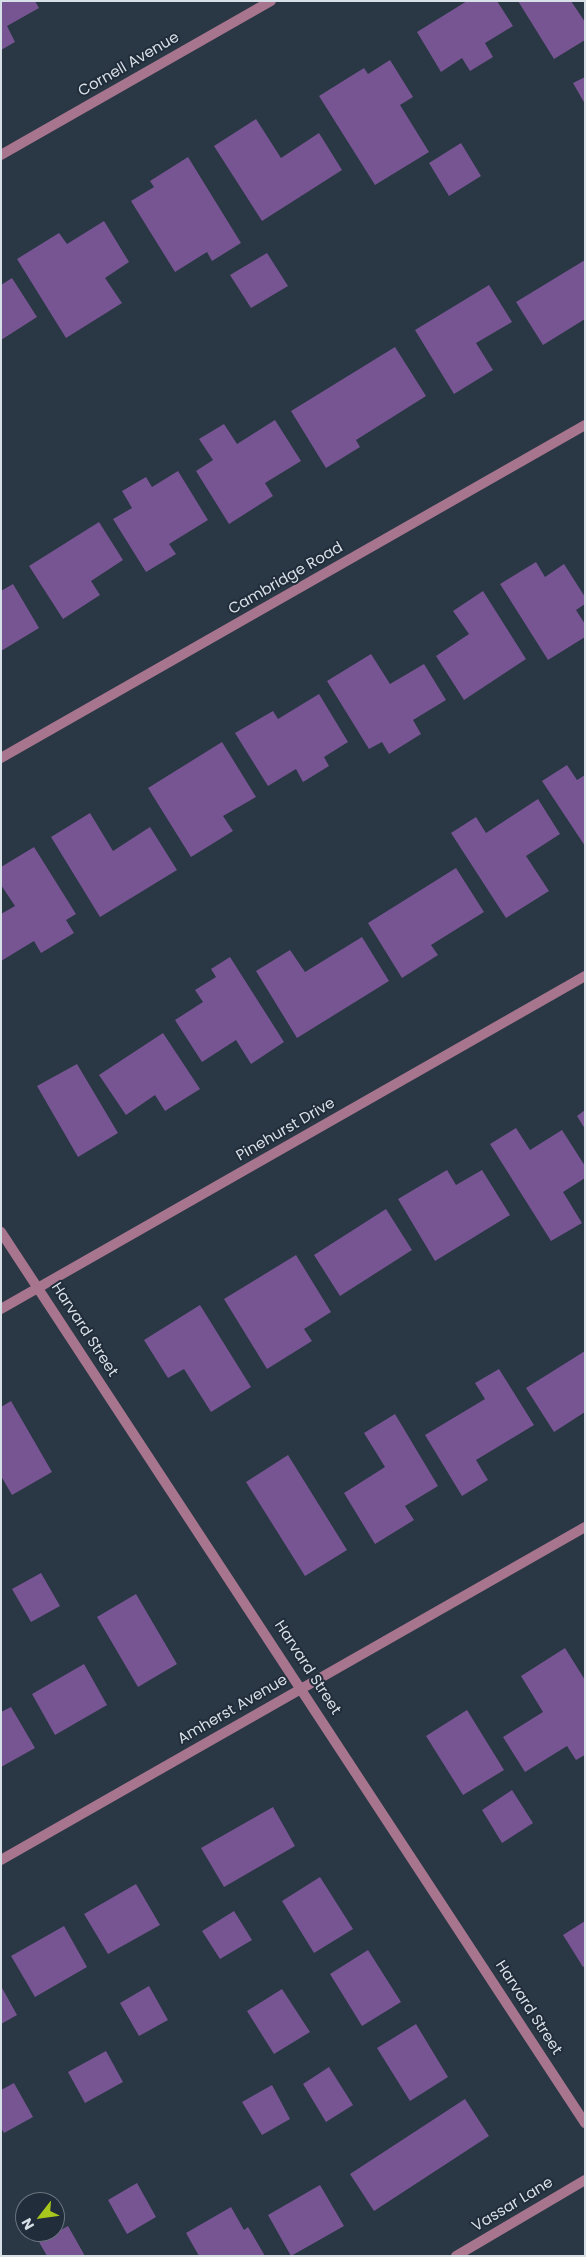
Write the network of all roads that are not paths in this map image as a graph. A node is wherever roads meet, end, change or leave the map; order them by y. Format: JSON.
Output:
{"nodes":[{"id":1,"x":271,"y":1,"type":"edge"},
{"id":2,"x":1,"y":155,"type":"edge"},
{"id":3,"x":585,"y":425,"type":"edge"},
{"id":4,"x":1,"y":758,"type":"edge"},
{"id":5,"x":585,"y":976,"type":"edge"},
{"id":6,"x":1,"y":1232,"type":"edge"},
{"id":7,"x":38,"y":1288,"type":"junction"},
{"id":8,"x":1,"y":1309,"type":"edge"},
{"id":9,"x":585,"y":1527,"type":"edge"},
{"id":10,"x":302,"y":1688,"type":"junction"},
{"id":11,"x":1,"y":1860,"type":"edge"},
{"id":12,"x":585,"y":2122,"type":"edge"},
{"id":13,"x":585,"y":2180,"type":"edge"},
{"id":14,"x":456,"y":2256,"type":"edge"}],
"edges":[{"from":1,"to":2,"type":"street","name":"Cornell Avenue"},
{"from":3,"to":4,"type":"street","name":"Cambridge Road"},
{"from":5,"to":7,"type":"street","name":"Pinehurst Drive"},
{"from":6,"to":7,"type":"street","name":"Harvard Street"},
{"from":7,"to":8,"type":"street","name":"Pinehurst Drive"},
{"from":7,"to":10,"type":"street","name":"Harvard Street"},
{"from":9,"to":10,"type":"street","name":"Amherst Avenue"},
{"from":10,"to":11,"type":"street","name":"Amherst Avenue"},
{"from":10,"to":12,"type":"street","name":"Harvard Street"},
{"from":13,"to":14,"type":"street","name":"Vassar Lane"}]}
